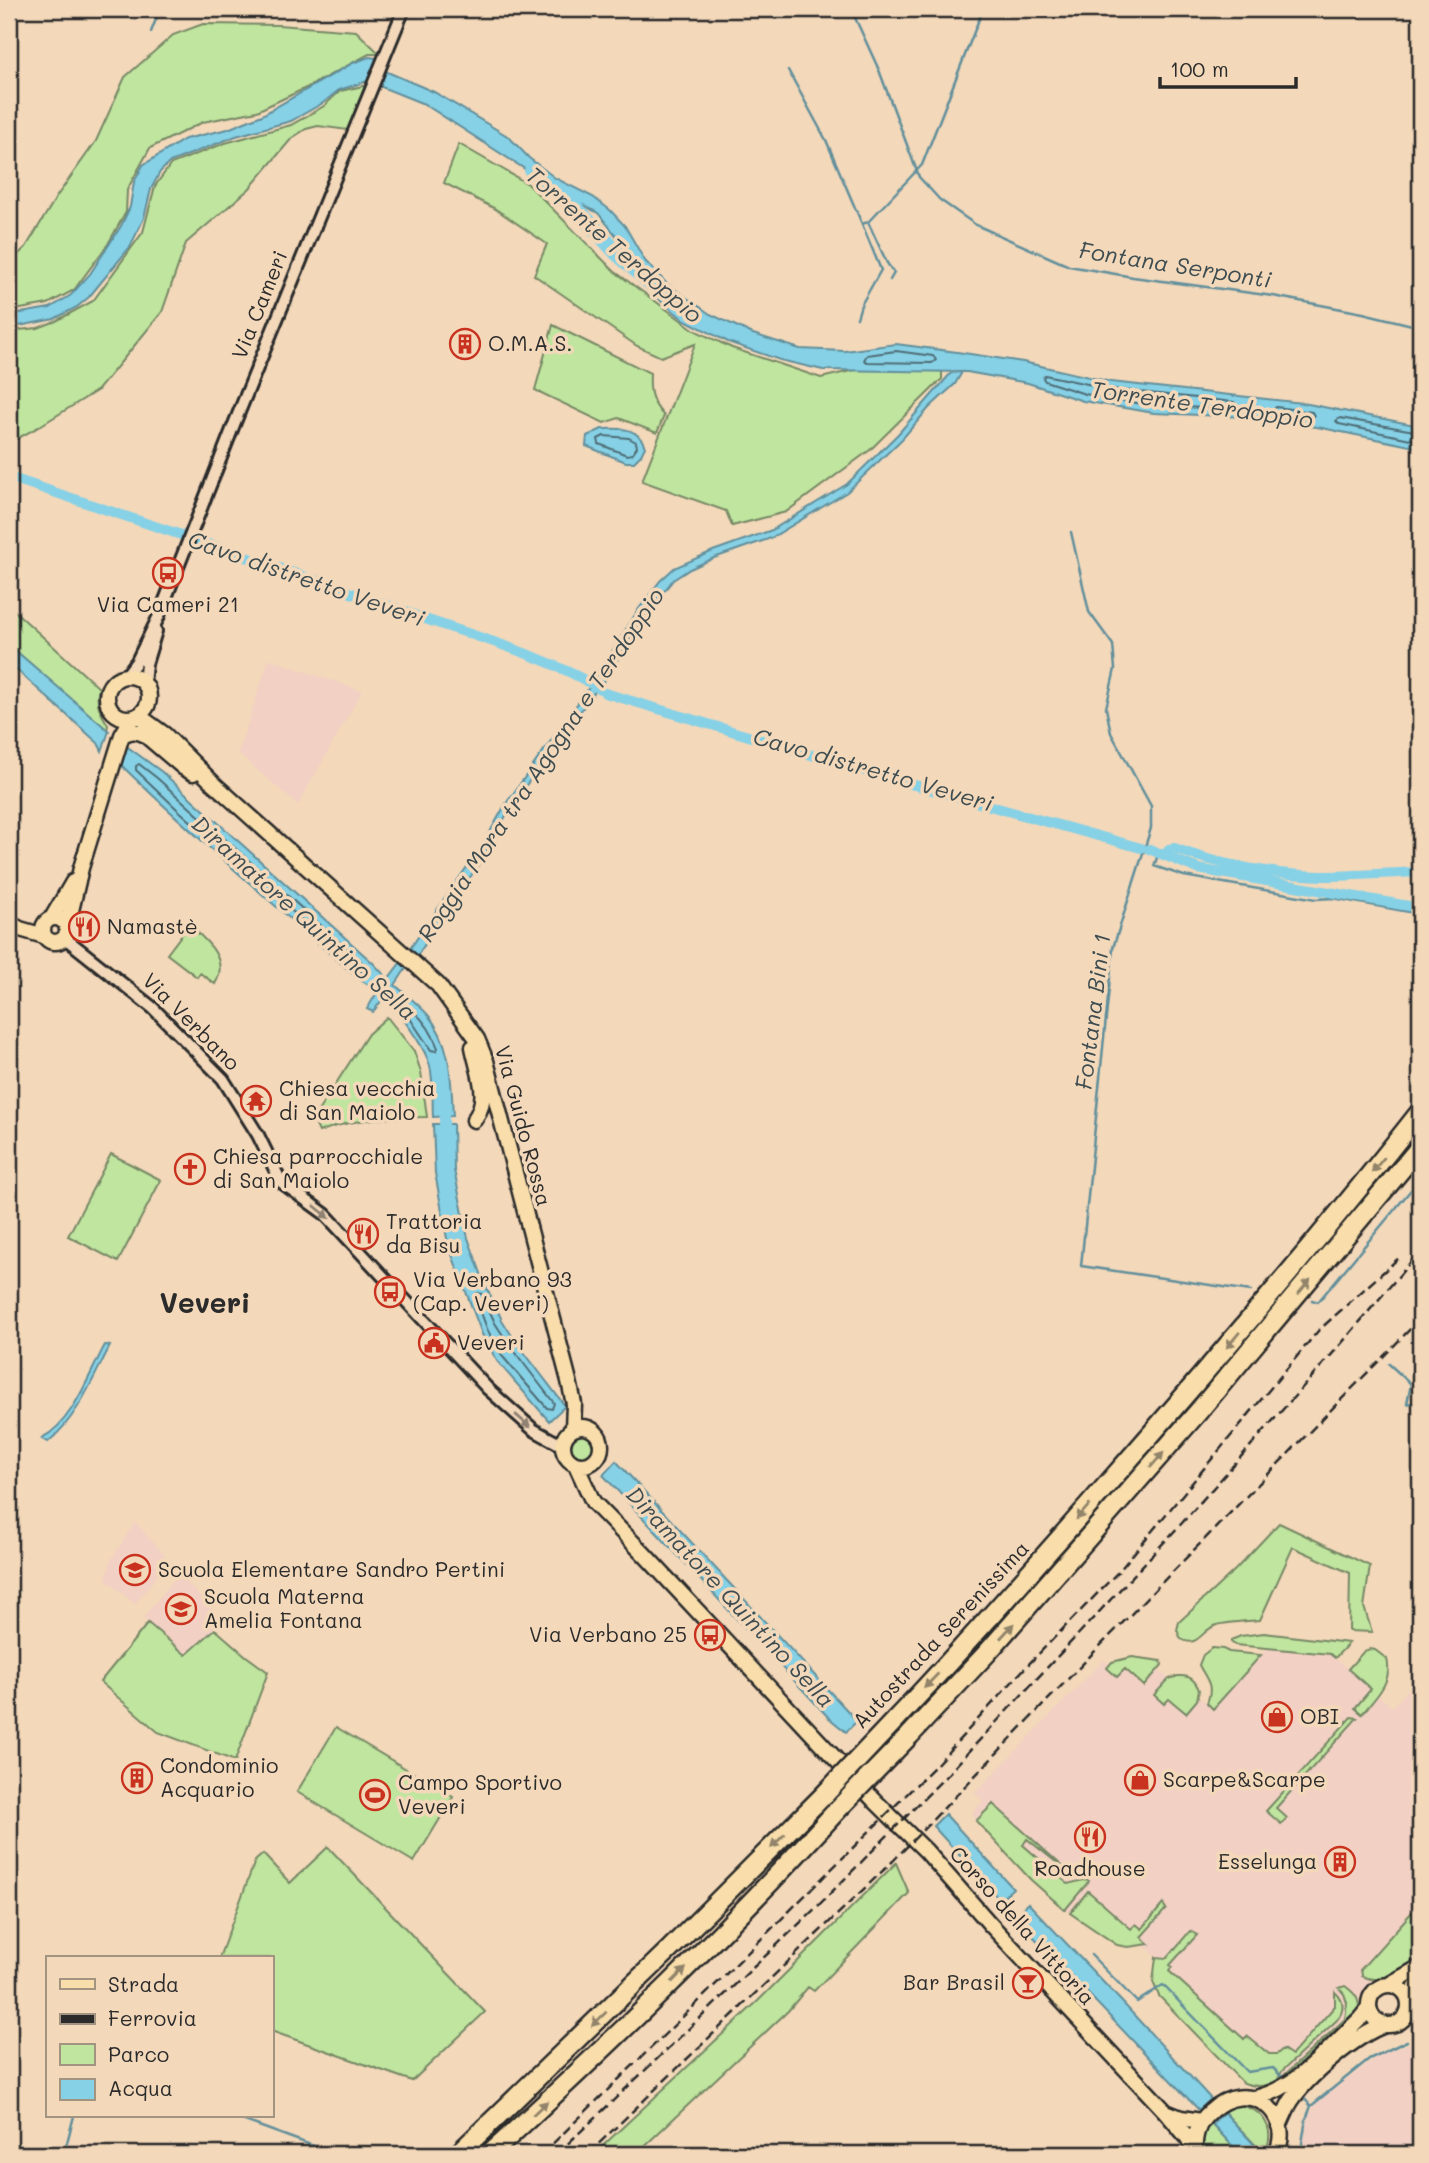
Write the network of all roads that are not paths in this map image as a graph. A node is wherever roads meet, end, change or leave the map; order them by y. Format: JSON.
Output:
{"nodes":[{"id":1,"x":404,"y":9,"type":"edge"},
{"id":2,"x":158,"y":618,"type":"junction"},
{"id":3,"x":125,"y":677,"type":"junction"},
{"id":4,"x":145,"y":684,"type":"junction"},
{"id":5,"x":134,"y":714,"type":"junction"},
{"id":6,"x":122,"y":735,"type":"junction"},
{"id":7,"x":212,"y":783,"type":"junction"},
{"id":8,"x":81,"y":869,"type":"junction"},
{"id":9,"x":9,"y":921,"type":"edge"},
{"id":10,"x":47,"y":926,"type":"junction"},
{"id":11,"x":66,"y":933,"type":"junction"},
{"id":12,"x":465,"y":1022,"type":"junction"},
{"id":13,"x":1420,"y":1112,"type":"edge"},
{"id":14,"x":474,"y":1121,"type":"dead end"},
{"id":15,"x":1420,"y":1147,"type":"edge"},
{"id":16,"x":579,"y":1428,"type":"junction"},
{"id":17,"x":563,"y":1446,"type":"junction"},
{"id":18,"x":593,"y":1462,"type":"junction"},
{"id":19,"x":576,"y":1465,"type":"junction"},
{"id":20,"x":645,"y":1555,"type":"junction"},
{"id":21,"x":669,"y":1950,"type":"junction"},
{"id":22,"x":1420,"y":1967,"type":"edge"},
{"id":23,"x":1420,"y":1980,"type":"edge"},
{"id":24,"x":1390,"y":1984,"type":"junction"},
{"id":25,"x":615,"y":1991,"type":"dead end"},
{"id":26,"x":1409,"y":2000,"type":"junction"},
{"id":27,"x":1369,"y":2008,"type":"junction"},
{"id":28,"x":1385,"y":2025,"type":"junction"},
{"id":29,"x":1293,"y":2089,"type":"junction"},
{"id":30,"x":1254,"y":2098,"type":"junction"},
{"id":31,"x":1165,"y":2111,"type":"junction"},
{"id":32,"x":1202,"y":2119,"type":"junction"},
{"id":33,"x":1279,"y":2126,"type":"junction"},
{"id":34,"x":1195,"y":2153,"type":"edge"},
{"id":35,"x":458,"y":2154,"type":"edge"},
{"id":36,"x":490,"y":2154,"type":"edge"},
{"id":37,"x":1276,"y":2154,"type":"edge"}],
"edges":[{"from":1,"to":2,"type":"street","name":"Via Cameri"},
{"from":2,"to":3,"type":"street"},
{"from":2,"to":4,"type":"street"},
{"from":3,"to":4,"type":"main road"},
{"from":3,"to":5,"type":"main road"},
{"from":4,"to":5,"type":"main road"},
{"from":5,"to":6,"type":"main road"},
{"from":5,"to":7,"type":"main road","name":"Via Guido Rossa"},
{"from":6,"to":7,"type":"main road"},
{"from":6,"to":8,"type":"main road"},
{"from":7,"to":12,"type":"main road","name":"Via Guido Rossa"},
{"from":8,"to":10,"type":"main road"},
{"from":8,"to":11,"type":"main road"},
{"from":9,"to":10,"type":"main road"},
{"from":10,"to":11,"type":"main road"},
{"from":10,"to":11,"type":"main road"},
{"from":11,"to":17,"type":"street","name":"Via Verbano","one_way":true},
{"from":12,"to":14,"type":"main road"},
{"from":12,"to":16,"type":"main road","name":"Via Guido Rossa"},
{"from":13,"to":21,"type":"highway","name":"Autostrada Serenissima","one_way":true,"bridge":true},
{"from":36,"to":15,"type":"highway","name":"Autostrada Serenissima","one_way":true,"bridge":true},
{"from":16,"to":17,"type":"main road"},
{"from":16,"to":18,"type":"main road"},
{"from":17,"to":19,"type":"main road"},
{"from":18,"to":19,"type":"main road"},
{"from":18,"to":20,"type":"main road"},
{"from":19,"to":20,"type":"main road"},
{"from":20,"to":31,"type":"main road","name":"Corso della Vittoria"},
{"from":21,"to":25,"type":"highway"},
{"from":21,"to":35,"type":"highway","name":"Autostrada Serenissima","one_way":true},
{"from":22,"to":24,"type":"main road"},
{"from":23,"to":26,"type":"main road"},
{"from":24,"to":26,"type":"main road"},
{"from":24,"to":27,"type":"main road"},
{"from":26,"to":28,"type":"main road"},
{"from":27,"to":28,"type":"main road"},
{"from":27,"to":29,"type":"main road"},
{"from":28,"to":29,"type":"main road"},
{"from":29,"to":30,"type":"main road"},
{"from":29,"to":33,"type":"main road"},
{"from":30,"to":32,"type":"main road"},
{"from":30,"to":33,"type":"main road"},
{"from":31,"to":32,"type":"main road"},
{"from":31,"to":34,"type":"main road","name":"Corso della Vittoria"},
{"from":32,"to":34,"type":"main road"},
{"from":33,"to":37,"type":"main road"}]}
